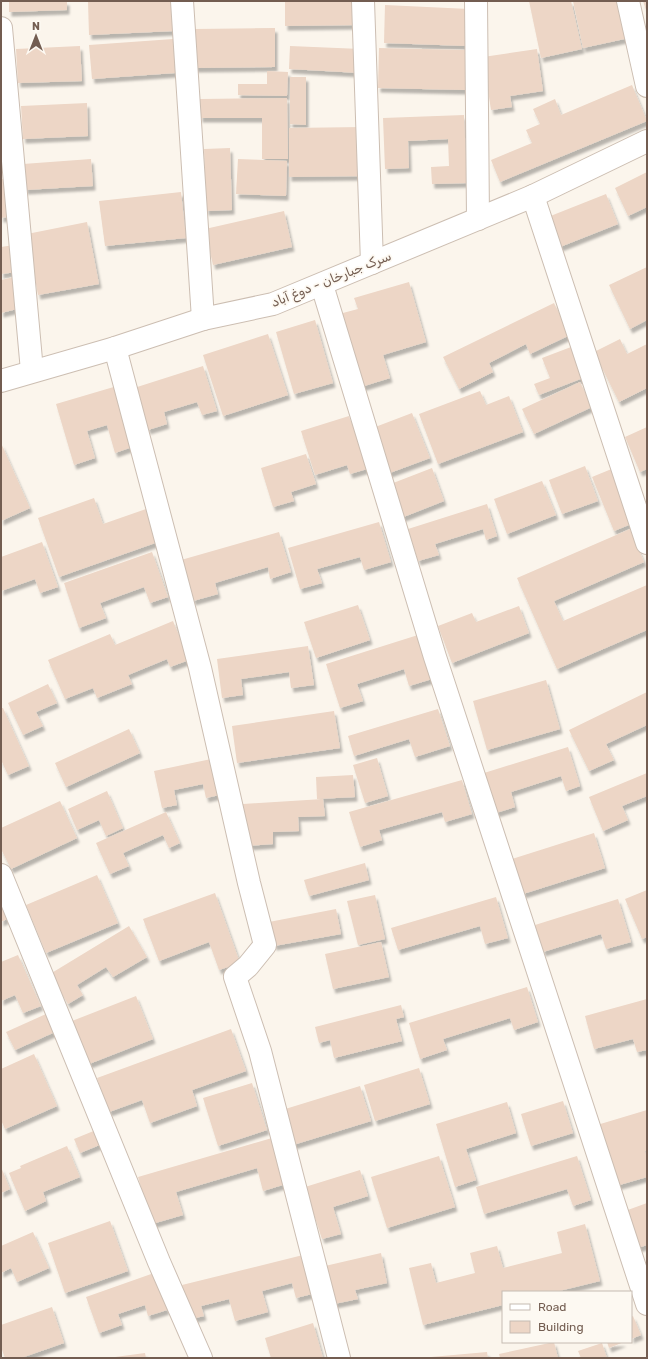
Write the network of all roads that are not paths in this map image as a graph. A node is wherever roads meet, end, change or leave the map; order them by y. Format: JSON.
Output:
{"nodes":[{"id":1,"x":182,"y":1,"type":"edge"},
{"id":2,"x":363,"y":1,"type":"edge"},
{"id":3,"x":476,"y":1,"type":"edge"},
{"id":4,"x":628,"y":1,"type":"edge"},
{"id":5,"x":1,"y":28,"type":"edge"},
{"id":6,"x":647,"y":86,"type":"edge"},
{"id":7,"x":647,"y":141,"type":"edge"},
{"id":8,"x":533,"y":196,"type":"junction"},
{"id":9,"x":478,"y":219,"type":"junction"},
{"id":10,"x":372,"y":263,"type":"junction"},
{"id":11,"x":322,"y":285,"type":"junction"},
{"id":12,"x":203,"y":319,"type":"junction"},
{"id":13,"x":116,"y":348,"type":"junction"},
{"id":14,"x":32,"y":371,"type":"junction"},
{"id":15,"x":1,"y":381,"type":"edge"},
{"id":16,"x":647,"y":543,"type":"edge"},
{"id":17,"x":1,"y":875,"type":"edge"},
{"id":18,"x":647,"y":1304,"type":"edge"},
{"id":19,"x":201,"y":1358,"type":"edge"},
{"id":20,"x":339,"y":1358,"type":"edge"}],
"edges":[{"from":1,"to":12,"type":"street"},
{"from":2,"to":10,"type":"street"},
{"from":3,"to":9,"type":"street"},
{"from":4,"to":6,"type":"street"},
{"from":5,"to":14,"type":"street"},
{"from":7,"to":8,"type":"street","name":"سرک جبارخان - دوغ آباد"},
{"from":8,"to":9,"type":"street","name":"سرک جبارخان - دوغ آباد"},
{"from":8,"to":16,"type":"street"},
{"from":9,"to":10,"type":"street","name":"سرک جبارخان - دوغ آباد"},
{"from":10,"to":11,"type":"street","name":"سرک جبارخان - دوغ آباد"},
{"from":11,"to":12,"type":"street","name":"سرک جبارخان - دوغ آباد"},
{"from":11,"to":18,"type":"street"},
{"from":12,"to":13,"type":"street","name":"سرک جبارخان - دوغ آباد"},
{"from":13,"to":14,"type":"street","name":"سرک جبارخان - دوغ آباد"},
{"from":13,"to":20,"type":"street"},
{"from":14,"to":15,"type":"street","name":"سرک جبارخان - دوغ آباد"},
{"from":17,"to":19,"type":"street"}]}
